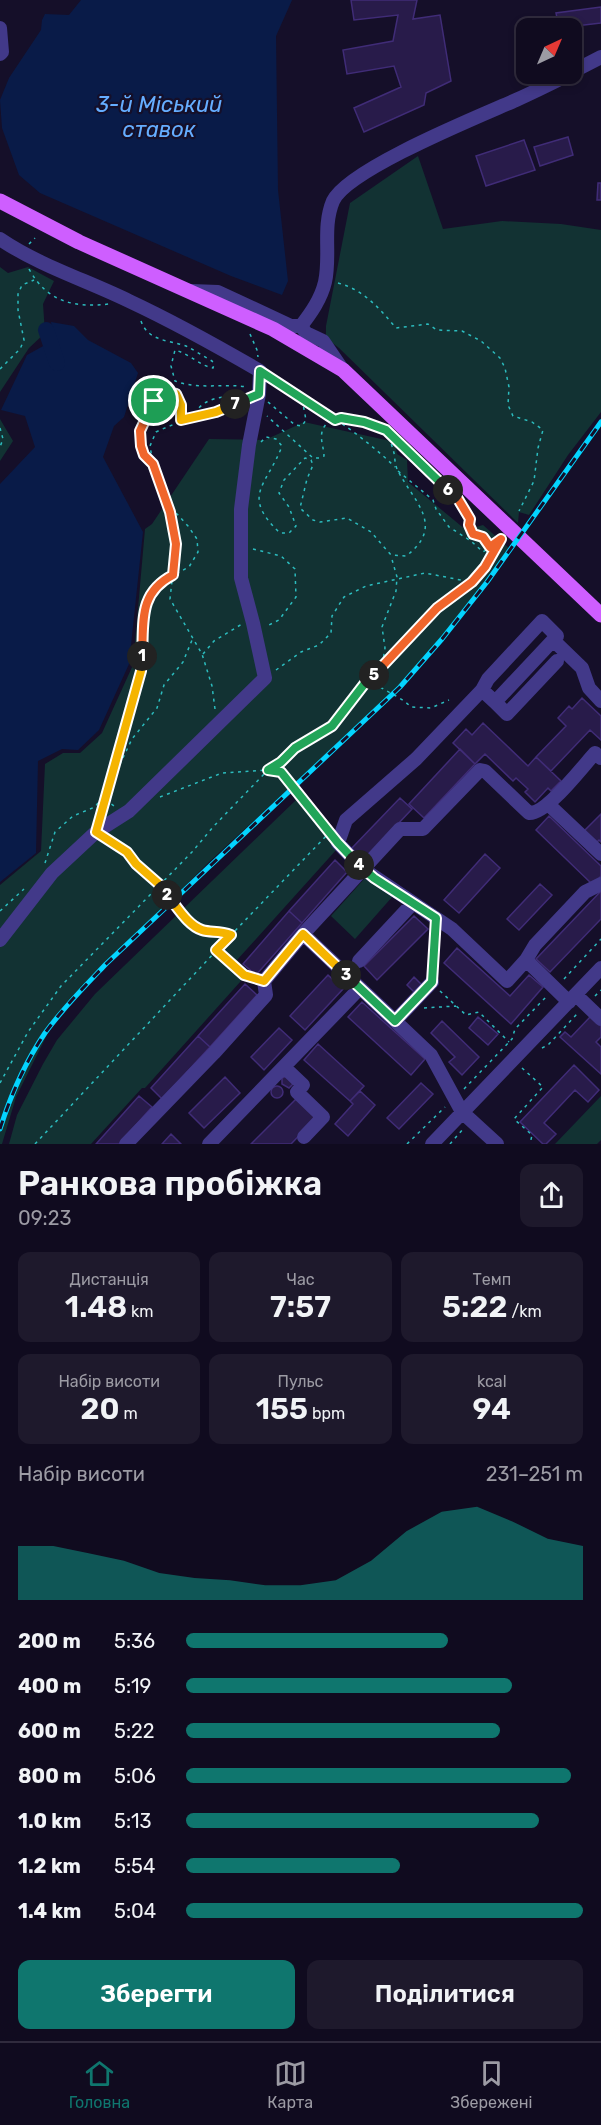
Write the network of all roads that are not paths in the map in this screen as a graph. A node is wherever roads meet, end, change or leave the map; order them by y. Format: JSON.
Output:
{"nodes":[{"id":1,"x":0,"y":28,"type":"edge"},
{"id":2,"x":0,"y":54,"type":"edge"},
{"id":3,"x":601,"y":57,"type":"edge"},
{"id":4,"x":582,"y":67,"type":"edge"},
{"id":5,"x":550,"y":84,"type":"edge"},
{"id":6,"x":0,"y":201,"type":"edge"},
{"id":7,"x":0,"y":239,"type":"edge"},
{"id":8,"x":190,"y":291,"type":"junction"},
{"id":9,"x":301,"y":326,"type":"junction"},
{"id":10,"x":343,"y":370,"type":"junction"},
{"id":11,"x":601,"y":615,"type":"edge"},
{"id":12,"x":553,"y":640,"type":"junction"},
{"id":13,"x":557,"y":661,"type":"dead end"},
{"id":14,"x":482,"y":690,"type":"junction"},
{"id":15,"x":601,"y":700,"type":"edge"},
{"id":16,"x":495,"y":702,"type":"junction"},
{"id":17,"x":601,"y":758,"type":"edge"},
{"id":18,"x":548,"y":804,"type":"junction"},
{"id":19,"x":601,"y":854,"type":"edge"},
{"id":20,"x":363,"y":869,"type":"junction"},
{"id":21,"x":601,"y":884,"type":"edge"},
{"id":22,"x":413,"y":903,"type":"junction"},
{"id":23,"x":303,"y":934,"type":"junction"},
{"id":24,"x":0,"y":940,"type":"edge"},
{"id":25,"x":526,"y":960,"type":"junction"},
{"id":26,"x":359,"y":961,"type":"dead end"},
{"id":27,"x":601,"y":968,"type":"edge"},
{"id":28,"x":432,"y":982,"type":"road end"},
{"id":29,"x":360,"y":988,"type":"junction"},
{"id":30,"x":577,"y":1001,"type":"junction"},
{"id":31,"x":601,"y":1019,"type":"edge"},
{"id":32,"x":395,"y":1021,"type":"junction"},
{"id":33,"x":284,"y":1067,"type":"junction"},
{"id":34,"x":462,"y":1112,"type":"junction"},
{"id":35,"x":304,"y":1142,"type":"edge"},
{"id":36,"x":126,"y":1144,"type":"edge"},
{"id":37,"x":209,"y":1144,"type":"edge"},
{"id":38,"x":432,"y":1144,"type":"edge"},
{"id":39,"x":497,"y":1144,"type":"edge"}],
"edges":[{"from":1,"to":2,"type":"street"},
{"from":3,"to":4,"type":"street"},
{"from":5,"to":9,"type":"street"},
{"from":6,"to":8,"type":"main road"},
{"from":7,"to":24,"type":"street"},
{"from":8,"to":9,"type":"street"},
{"from":8,"to":10,"type":"main road"},
{"from":9,"to":10,"type":"street"},
{"from":10,"to":11,"type":"main road"},
{"from":12,"to":14,"type":"street"},
{"from":12,"to":15,"type":"street"},
{"from":12,"to":16,"type":"street"},
{"from":13,"to":16,"type":"street"},
{"from":14,"to":16,"type":"street"},
{"from":14,"to":20,"type":"street"},
{"from":17,"to":18,"type":"street"},
{"from":18,"to":19,"type":"street"},
{"from":18,"to":20,"type":"street"},
{"from":20,"to":22,"type":"street"},
{"from":20,"to":23,"type":"street"},
{"from":21,"to":25,"type":"street"},
{"from":22,"to":25,"type":"street"},
{"from":22,"to":26,"type":"street"},
{"from":23,"to":29,"type":"street"},
{"from":23,"to":36,"type":"street"},
{"from":25,"to":30,"type":"street"},
{"from":27,"to":30,"type":"street"},
{"from":28,"to":32,"type":"street"},
{"from":29,"to":32,"type":"street"},
{"from":29,"to":33,"type":"street"},
{"from":30,"to":31,"type":"street"},
{"from":30,"to":34,"type":"street"},
{"from":32,"to":34,"type":"street"},
{"from":33,"to":35,"type":"street"},
{"from":33,"to":37,"type":"street"},
{"from":34,"to":38,"type":"street"},
{"from":34,"to":39,"type":"street"}]}
